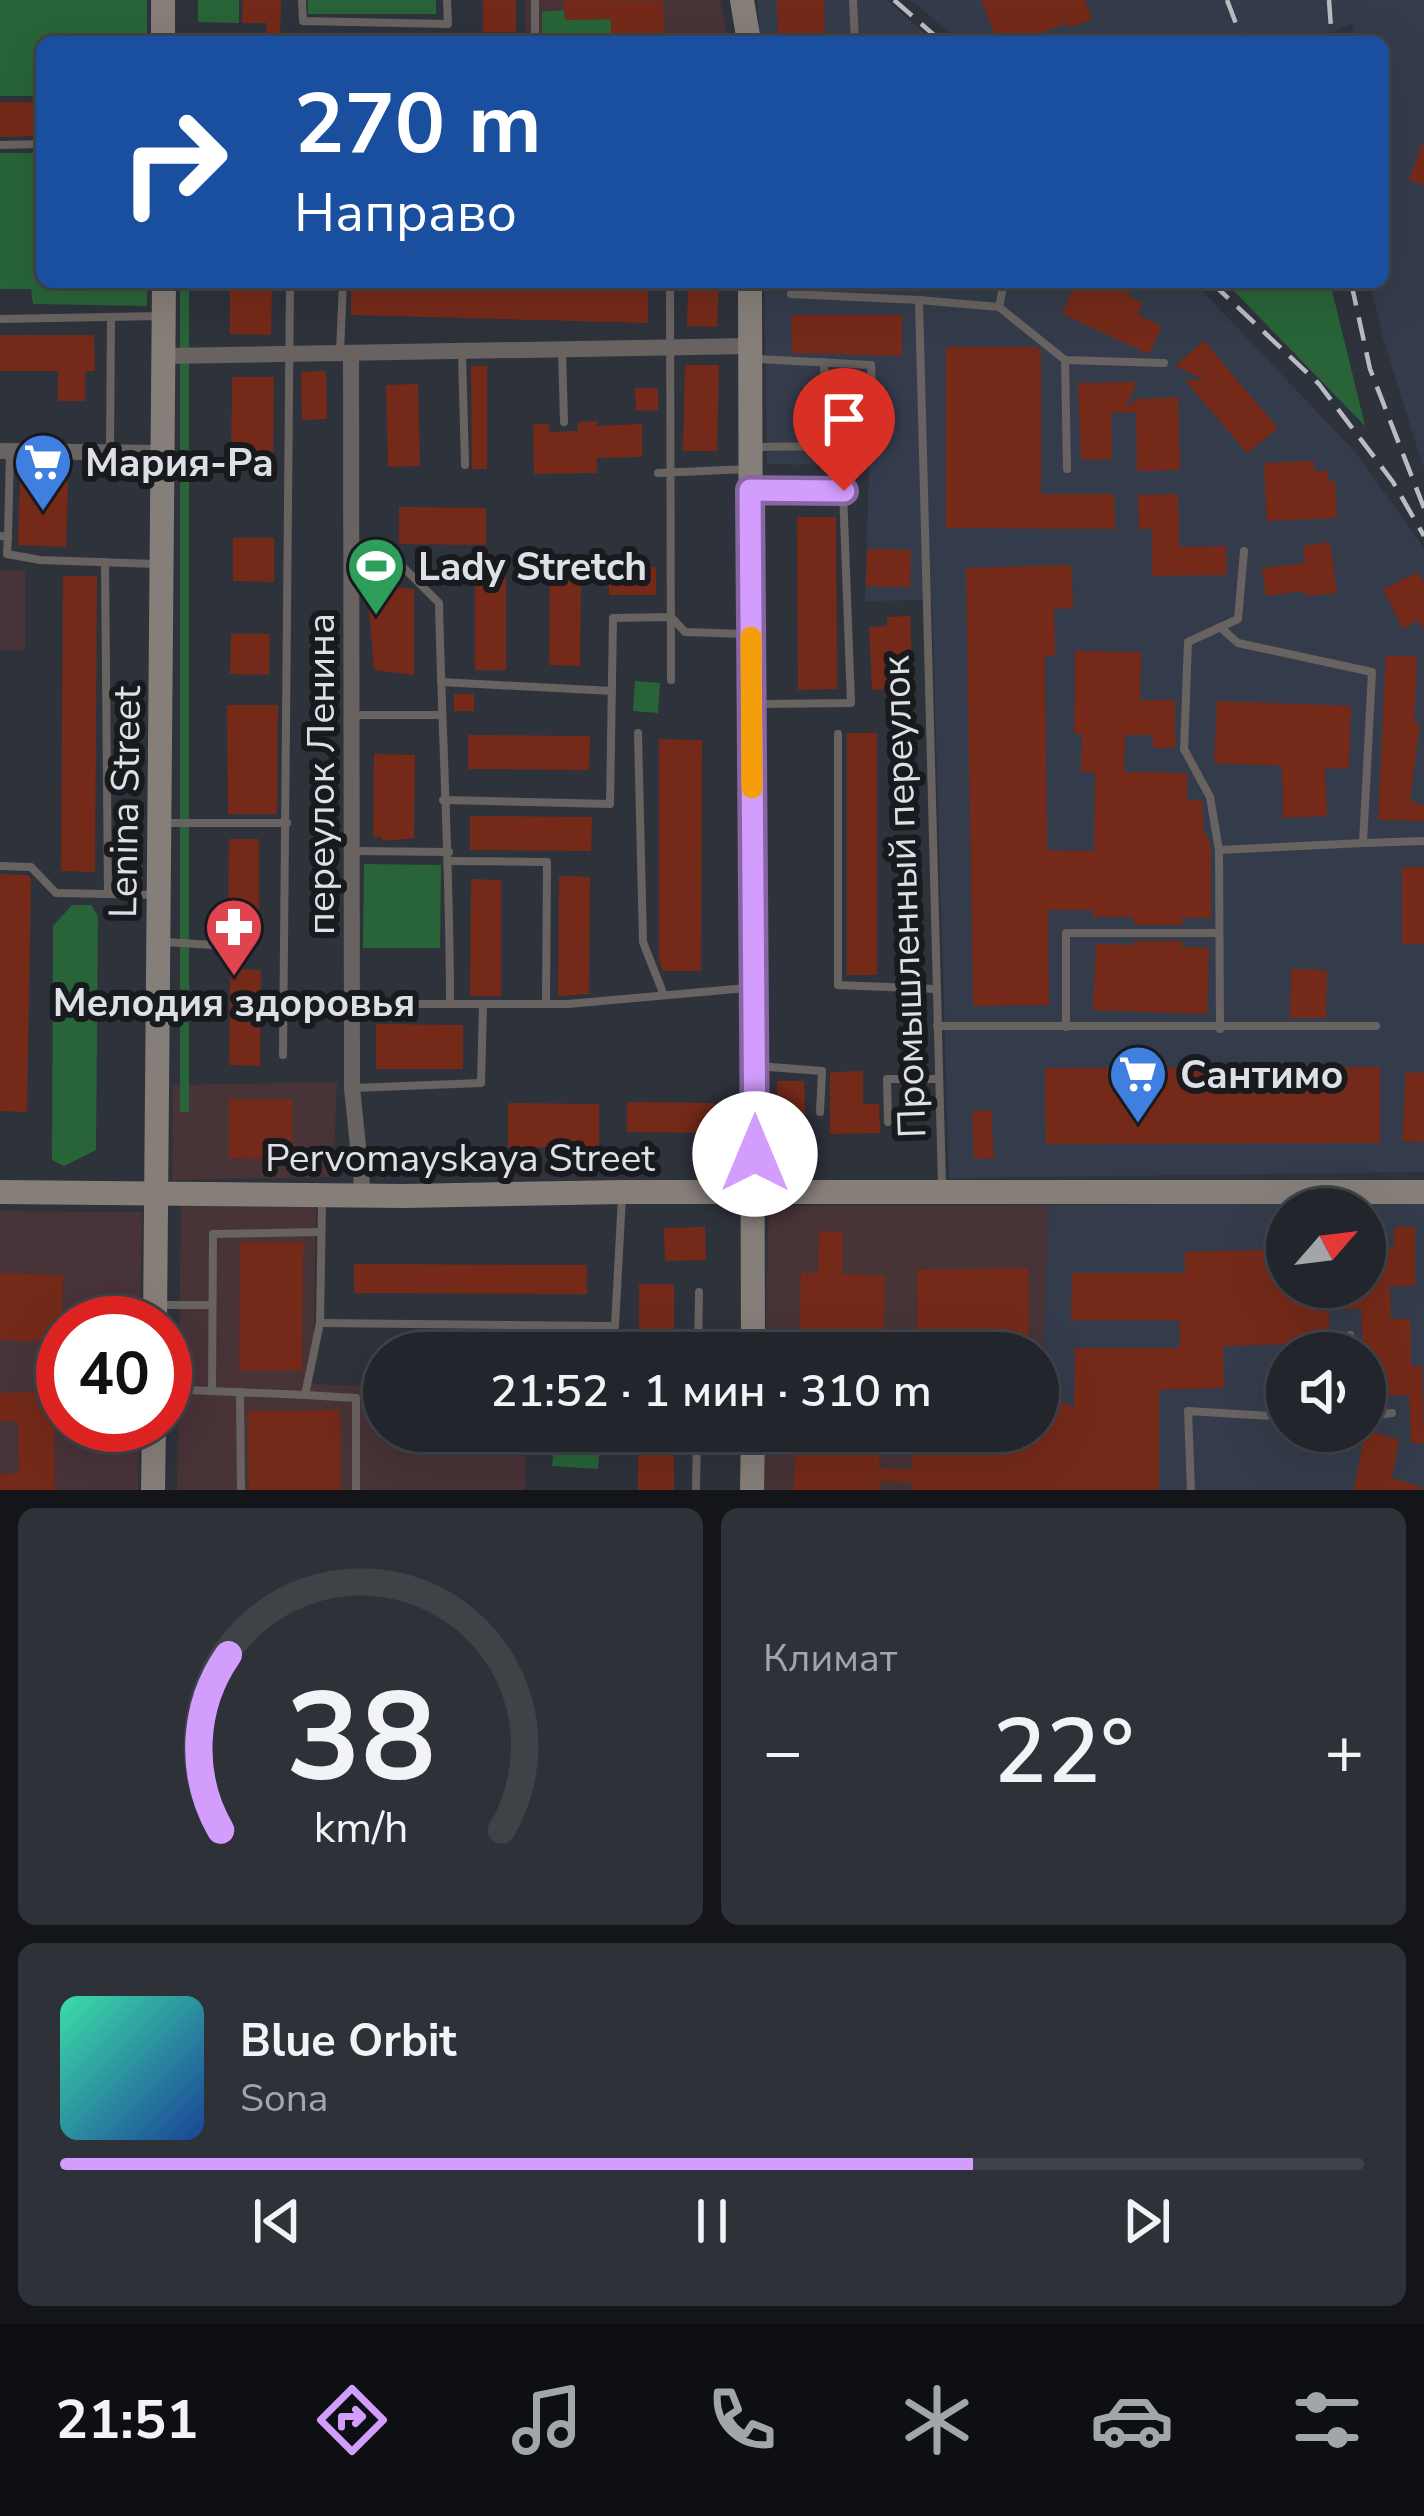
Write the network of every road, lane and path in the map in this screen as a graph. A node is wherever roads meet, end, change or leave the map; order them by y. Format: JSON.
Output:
{"nodes":[{"id":1,"x":163,"y":0,"type":"edge"},
{"id":2,"x":302,"y":0,"type":"edge"},
{"id":3,"x":447,"y":0,"type":"edge"},
{"id":4,"x":535,"y":0,"type":"edge"},
{"id":5,"x":742,"y":0,"type":"edge"},
{"id":6,"x":853,"y":0,"type":"edge"},
{"id":7,"x":163,"y":36,"type":"edge"},
{"id":8,"x":536,"y":36,"type":"edge"},
{"id":9,"x":747,"y":36,"type":"edge"},
{"id":10,"x":855,"y":36,"type":"edge"},
{"id":11,"x":36,"y":144,"type":"edge"},
{"id":12,"x":0,"y":145,"type":"edge"},
{"id":13,"x":164,"y":288,"type":"edge"},
{"id":14,"x":290,"y":288,"type":"edge"},
{"id":15,"x":343,"y":288,"type":"edge"},
{"id":16,"x":670,"y":288,"type":"edge"},
{"id":17,"x":750,"y":288,"type":"edge"},
{"id":18,"x":1003,"y":288,"type":"edge"},
{"id":19,"x":791,"y":294,"type":"dead end"},
{"id":20,"x":919,"y":300,"type":"junction"},
{"id":21,"x":999,"y":307,"type":"junction"},
{"id":22,"x":164,"y":316,"type":"junction"},
{"id":23,"x":112,"y":317,"type":"junction"},
{"id":24,"x":0,"y":319,"type":"edge"},
{"id":25,"x":670,"y":347,"type":"junction"},
{"id":26,"x":562,"y":350,"type":"junction"},
{"id":27,"x":463,"y":351,"type":"junction"},
{"id":28,"x":750,"y":352,"type":"junction"},
{"id":29,"x":346,"y":353,"type":"junction"},
{"id":30,"x":291,"y":354,"type":"junction"},
{"id":31,"x":164,"y":356,"type":"junction"},
{"id":32,"x":1065,"y":360,"type":"junction"},
{"id":33,"x":824,"y":362,"type":"junction"},
{"id":34,"x":1164,"y":363,"type":"dead end"},
{"id":35,"x":564,"y":422,"type":"dead end"},
{"id":36,"x":826,"y":450,"type":"junction"},
{"id":37,"x":5,"y":451,"type":"edge"},
{"id":38,"x":110,"y":452,"type":"junction"},
{"id":39,"x":164,"y":453,"type":"junction"},
{"id":40,"x":465,"y":465,"type":"dead end"},
{"id":41,"x":750,"y":469,"type":"junction"},
{"id":42,"x":1067,"y":469,"type":"dead end"},
{"id":43,"x":672,"y":470,"type":"junction"},
{"id":44,"x":658,"y":472,"type":"dead end"},
{"id":45,"x":4,"y":537,"type":"edge"},
{"id":46,"x":1244,"y":551,"type":"dead end"},
{"id":47,"x":354,"y":560,"type":"junction"},
{"id":48,"x":105,"y":562,"type":"junction"},
{"id":49,"x":163,"y":565,"type":"junction"},
{"id":50,"x":671,"y":617,"type":"junction"},
{"id":51,"x":1220,"y":627,"type":"junction"},
{"id":52,"x":751,"y":634,"type":"junction"},
{"id":53,"x":671,"y":680,"type":"dead end"},
{"id":54,"x":441,"y":682,"type":"junction"},
{"id":55,"x":612,"y":691,"type":"junction"},
{"id":56,"x":751,"y":704,"type":"junction"},
{"id":57,"x":354,"y":715,"type":"junction"},
{"id":58,"x":441,"y":715,"type":"junction"},
{"id":59,"x":638,"y":733,"type":"dead end"},
{"id":60,"x":838,"y":734,"type":"dead end"},
{"id":61,"x":442,"y":800,"type":"junction"},
{"id":62,"x":159,"y":824,"type":"junction"},
{"id":63,"x":287,"y":824,"type":"junction"},
{"id":64,"x":1424,"y":842,"type":"edge"},
{"id":65,"x":1363,"y":843,"type":"junction"},
{"id":66,"x":1219,"y":850,"type":"junction"},
{"id":67,"x":353,"y":851,"type":"junction"},
{"id":68,"x":450,"y":857,"type":"junction"},
{"id":69,"x":0,"y":866,"type":"edge"},
{"id":70,"x":107,"y":894,"type":"junction"},
{"id":71,"x":158,"y":895,"type":"junction"},
{"id":72,"x":1219,"y":933,"type":"junction"},
{"id":73,"x":158,"y":941,"type":"junction"},
{"id":74,"x":230,"y":946,"type":"dead end"},
{"id":75,"x":754,"y":988,"type":"junction"},
{"id":76,"x":936,"y":989,"type":"junction"},
{"id":77,"x":663,"y":993,"type":"junction"},
{"id":78,"x":352,"y":1004,"type":"junction"},
{"id":79,"x":450,"y":1004,"type":"junction"},
{"id":80,"x":483,"y":1004,"type":"junction"},
{"id":81,"x":546,"y":1004,"type":"junction"},
{"id":82,"x":937,"y":1026,"type":"junction"},
{"id":83,"x":1376,"y":1026,"type":"dead end"},
{"id":84,"x":1066,"y":1028,"type":"junction"},
{"id":85,"x":1220,"y":1029,"type":"junction"},
{"id":86,"x":283,"y":1055,"type":"dead end"},
{"id":87,"x":755,"y":1066,"type":"junction"},
{"id":88,"x":939,"y":1079,"type":"junction"},
{"id":89,"x":352,"y":1088,"type":"junction"},
{"id":90,"x":820,"y":1112,"type":"dead end"},
{"id":91,"x":888,"y":1122,"type":"dead end"},
{"id":92,"x":0,"y":1192,"type":"edge"},
{"id":93,"x":156,"y":1192,"type":"junction"},
{"id":94,"x":622,"y":1192,"type":"junction"},
{"id":95,"x":754,"y":1192,"type":"junction"},
{"id":96,"x":942,"y":1192,"type":"junction"},
{"id":97,"x":1424,"y":1192,"type":"edge"},
{"id":98,"x":322,"y":1195,"type":"junction"},
{"id":99,"x":363,"y":1195,"type":"junction"},
{"id":100,"x":321,"y":1232,"type":"junction"},
{"id":101,"x":700,"y":1292,"type":"dead end"},
{"id":102,"x":155,"y":1296,"type":"edge"},
{"id":103,"x":212,"y":1305,"type":"junction"},
{"id":104,"x":192,"y":1308,"type":"edge"},
{"id":105,"x":320,"y":1323,"type":"junction"},
{"id":106,"x":699,"y":1332,"type":"edge"},
{"id":107,"x":753,"y":1332,"type":"edge"},
{"id":108,"x":192,"y":1390,"type":"edge"},
{"id":109,"x":212,"y":1391,"type":"junction"},
{"id":110,"x":240,"y":1392,"type":"junction"},
{"id":111,"x":305,"y":1395,"type":"junction"},
{"id":112,"x":1392,"y":1413,"type":"dead end"},
{"id":113,"x":1386,"y":1414,"type":"edge"},
{"id":114,"x":1266,"y":1416,"type":"edge"},
{"id":115,"x":154,"y":1452,"type":"edge"},
{"id":116,"x":697,"y":1452,"type":"edge"},
{"id":117,"x":753,"y":1452,"type":"edge"},
{"id":118,"x":153,"y":1490,"type":"edge"},
{"id":119,"x":241,"y":1490,"type":"edge"},
{"id":120,"x":356,"y":1490,"type":"edge"},
{"id":121,"x":696,"y":1490,"type":"edge"},
{"id":122,"x":752,"y":1490,"type":"edge"},
{"id":123,"x":1191,"y":1490,"type":"edge"}],
"edges":[{"from":1,"to":7,"type":"main road"},
{"from":2,"to":3,"type":"lane"},
{"from":4,"to":8,"type":"lane"},
{"from":5,"to":9,"type":"main road"},
{"from":6,"to":10,"type":"lane"},
{"from":11,"to":12,"type":"lane"},
{"from":13,"to":22,"type":"main road","name":"Lenina Street"},
{"from":14,"to":30,"type":"lane"},
{"from":15,"to":29,"type":"lane"},
{"from":16,"to":25,"type":"lane"},
{"from":17,"to":28,"type":"main road"},
{"from":18,"to":21,"type":"lane"},
{"from":19,"to":20,"type":"lane"},
{"from":20,"to":21,"type":"lane"},
{"from":20,"to":76,"type":"lane","name":"Промышленный переулок"},
{"from":21,"to":32,"type":"lane"},
{"from":22,"to":23,"type":"lane"},
{"from":22,"to":31,"type":"main road","name":"Lenina Street"},
{"from":23,"to":24,"type":"lane"},
{"from":23,"to":38,"type":"lane"},
{"from":25,"to":26,"type":"street"},
{"from":25,"to":28,"type":"street"},
{"from":25,"to":43,"type":"lane"},
{"from":26,"to":27,"type":"street"},
{"from":26,"to":35,"type":"lane"},
{"from":27,"to":29,"type":"street"},
{"from":27,"to":40,"type":"lane"},
{"from":28,"to":33,"type":"lane"},
{"from":28,"to":41,"type":"main road"},
{"from":29,"to":30,"type":"street"},
{"from":29,"to":47,"type":"street","name":"переулок Ленина"},
{"from":30,"to":31,"type":"street"},
{"from":30,"to":63,"type":"lane"},
{"from":31,"to":39,"type":"main road","name":"Lenina Street"},
{"from":32,"to":34,"type":"lane"},
{"from":32,"to":42,"type":"lane"},
{"from":33,"to":36,"type":"lane"},
{"from":33,"to":36,"type":"lane"},
{"from":36,"to":41,"type":"lane"},
{"from":37,"to":38,"type":"street"},
{"from":37,"to":45,"type":"lane"},
{"from":38,"to":39,"type":"street"},
{"from":39,"to":49,"type":"main road","name":"Lenina Street"},
{"from":41,"to":43,"type":"lane"},
{"from":41,"to":52,"type":"main road"},
{"from":41,"to":56,"type":"lane"},
{"from":43,"to":44,"type":"lane"},
{"from":43,"to":50,"type":"lane"},
{"from":45,"to":48,"type":"lane"},
{"from":46,"to":51,"type":"lane"},
{"from":47,"to":54,"type":"lane"},
{"from":47,"to":57,"type":"street","name":"переулок Ленина"},
{"from":48,"to":49,"type":"lane"},
{"from":48,"to":70,"type":"lane"},
{"from":49,"to":62,"type":"main road","name":"Lenina Street"},
{"from":50,"to":52,"type":"lane"},
{"from":50,"to":53,"type":"lane"},
{"from":50,"to":55,"type":"lane"},
{"from":51,"to":65,"type":"lane"},
{"from":51,"to":66,"type":"lane"},
{"from":52,"to":56,"type":"main road"},
{"from":54,"to":55,"type":"lane"},
{"from":54,"to":58,"type":"lane"},
{"from":55,"to":61,"type":"lane"},
{"from":56,"to":75,"type":"main road"},
{"from":57,"to":58,"type":"lane"},
{"from":57,"to":67,"type":"street","name":"переулок Ленина"},
{"from":58,"to":61,"type":"lane"},
{"from":59,"to":77,"type":"lane"},
{"from":60,"to":76,"type":"lane"},
{"from":61,"to":68,"type":"lane"},
{"from":62,"to":63,"type":"lane"},
{"from":62,"to":71,"type":"main road","name":"Lenina Street"},
{"from":63,"to":86,"type":"lane"},
{"from":64,"to":65,"type":"lane"},
{"from":65,"to":66,"type":"lane"},
{"from":66,"to":72,"type":"lane"},
{"from":67,"to":68,"type":"lane"},
{"from":67,"to":78,"type":"street","name":"переулок Ленина"},
{"from":68,"to":79,"type":"lane"},
{"from":68,"to":81,"type":"lane"},
{"from":69,"to":70,"type":"lane"},
{"from":70,"to":71,"type":"lane"},
{"from":71,"to":73,"type":"main road","name":"Lenina Street"},
{"from":72,"to":84,"type":"lane"},
{"from":72,"to":85,"type":"lane"},
{"from":73,"to":74,"type":"lane"},
{"from":73,"to":93,"type":"main road","name":"Lenina Street"},
{"from":75,"to":77,"type":"lane"},
{"from":75,"to":87,"type":"main road"},
{"from":76,"to":82,"type":"lane","name":"Промышленный переулок"},
{"from":77,"to":81,"type":"lane"},
{"from":78,"to":79,"type":"lane"},
{"from":78,"to":89,"type":"street","name":"переулок Ленина"},
{"from":79,"to":80,"type":"lane"},
{"from":80,"to":81,"type":"lane"},
{"from":80,"to":89,"type":"lane"},
{"from":82,"to":84,"type":"lane"},
{"from":82,"to":88,"type":"lane","name":"Промышленный переулок"},
{"from":83,"to":85,"type":"lane"},
{"from":84,"to":85,"type":"lane"},
{"from":87,"to":90,"type":"lane"},
{"from":87,"to":95,"type":"main road"},
{"from":88,"to":91,"type":"lane"},
{"from":88,"to":96,"type":"lane","name":"Промышленный переулок"},
{"from":89,"to":99,"type":"street","name":"переулок Ленина"},
{"from":92,"to":93,"type":"main road","name":"Pervomayskaya Street"},
{"from":93,"to":98,"type":"main road","name":"Pervomayskaya Street"},
{"from":93,"to":102,"type":"main road","name":"Lenina Street"},
{"from":94,"to":95,"type":"main road","name":"Pervomayskaya Street"},
{"from":94,"to":99,"type":"main road","name":"Pervomayskaya Street"},
{"from":94,"to":105,"type":"lane"},
{"from":95,"to":96,"type":"main road","name":"Pervomayskaya Street"},
{"from":95,"to":107,"type":"main road"},
{"from":96,"to":97,"type":"main road","name":"Pervomayskaya Street"},
{"from":98,"to":99,"type":"main road","name":"Pervomayskaya Street"},
{"from":98,"to":100,"type":"lane"},
{"from":100,"to":103,"type":"lane"},
{"from":100,"to":105,"type":"lane"},
{"from":101,"to":106,"type":"lane"},
{"from":103,"to":104,"type":"lane"},
{"from":103,"to":109,"type":"lane"},
{"from":105,"to":111,"type":"lane"},
{"from":108,"to":109,"type":"lane"},
{"from":109,"to":110,"type":"lane"},
{"from":110,"to":111,"type":"lane"},
{"from":110,"to":119,"type":"lane"},
{"from":111,"to":120,"type":"lane"},
{"from":112,"to":113,"type":"lane"},
{"from":114,"to":123,"type":"lane"},
{"from":115,"to":118,"type":"main road"},
{"from":116,"to":121,"type":"lane"},
{"from":117,"to":122,"type":"main road"}]}
